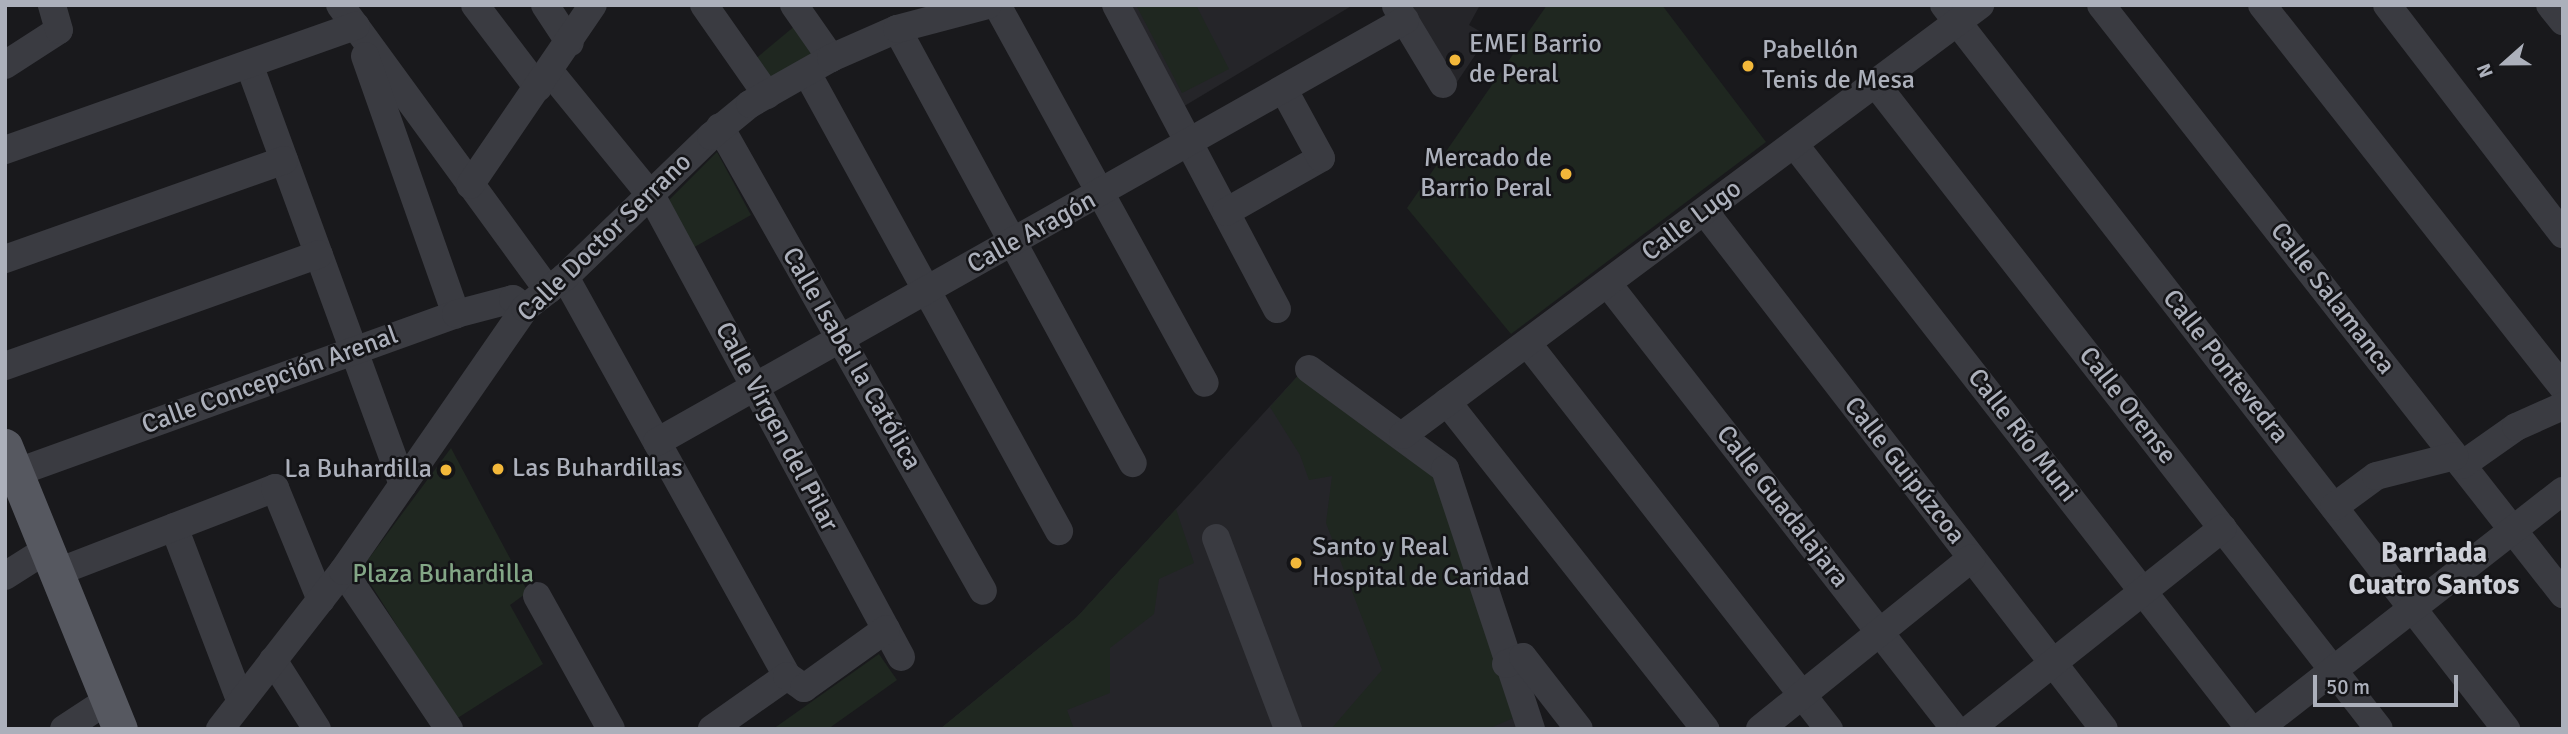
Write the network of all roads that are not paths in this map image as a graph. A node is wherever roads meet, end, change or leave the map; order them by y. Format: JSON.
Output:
{"nodes":[{"id":1,"x":475,"y":5,"type":"edge"},
{"id":2,"x":545,"y":5,"type":"edge"},
{"id":3,"x":593,"y":5,"type":"edge"},
{"id":4,"x":704,"y":5,"type":"edge"},
{"id":5,"x":794,"y":5,"type":"edge"},
{"id":6,"x":988,"y":5,"type":"edge"},
{"id":7,"x":997,"y":5,"type":"edge"},
{"id":8,"x":1116,"y":5,"type":"edge"},
{"id":9,"x":1980,"y":5,"type":"edge"},
{"id":10,"x":2101,"y":5,"type":"edge"},
{"id":11,"x":2262,"y":5,"type":"edge"},
{"id":12,"x":2387,"y":5,"type":"edge"},
{"id":13,"x":2550,"y":5,"type":"edge"},
{"id":14,"x":1401,"y":13,"type":"edge"},
{"id":15,"x":1951,"y":14,"type":"edge"},
{"id":16,"x":348,"y":16,"type":"edge"},
{"id":17,"x":56,"y":17,"type":"edge"},
{"id":18,"x":2563,"y":21,"type":"edge"},
{"id":19,"x":897,"y":29,"type":"junction"},
{"id":20,"x":570,"y":43,"type":"junction"},
{"id":21,"x":831,"y":58,"type":"junction"},
{"id":22,"x":249,"y":64,"type":"junction"},
{"id":23,"x":5,"y":65,"type":"edge"},
{"id":24,"x":807,"y":73,"type":"junction"},
{"id":25,"x":544,"y":80,"type":"junction"},
{"id":26,"x":1875,"y":83,"type":"junction"},
{"id":27,"x":1443,"y":84,"type":"dead end"},
{"id":28,"x":1285,"y":92,"type":"junction"},
{"id":29,"x":767,"y":95,"type":"junction"},
{"id":30,"x":720,"y":127,"type":"junction"},
{"id":31,"x":1794,"y":144,"type":"junction"},
{"id":32,"x":1190,"y":145,"type":"junction"},
{"id":33,"x":5,"y":150,"type":"edge"},
{"id":34,"x":284,"y":160,"type":"junction"},
{"id":35,"x":470,"y":186,"type":"junction"},
{"id":36,"x":1101,"y":195,"type":"junction"},
{"id":37,"x":652,"y":197,"type":"junction"},
{"id":38,"x":1226,"y":212,"type":"junction"},
{"id":39,"x":1705,"y":212,"type":"junction"},
{"id":40,"x":2563,"y":234,"type":"edge"},
{"id":41,"x":1014,"y":244,"type":"junction"},
{"id":42,"x":319,"y":254,"type":"junction"},
{"id":43,"x":5,"y":259,"type":"edge"},
{"id":44,"x":557,"y":283,"type":"junction"},
{"id":45,"x":1608,"y":284,"type":"junction"},
{"id":46,"x":928,"y":292,"type":"junction"},
{"id":47,"x":525,"y":308,"type":"junction"},
{"id":48,"x":1277,"y":309,"type":"dead end"},
{"id":49,"x":456,"y":314,"type":"junction"},
{"id":50,"x":841,"y":341,"type":"junction"},
{"id":51,"x":1528,"y":344,"type":"junction"},
{"id":52,"x":354,"y":350,"type":"junction"},
{"id":53,"x":5,"y":366,"type":"edge"},
{"id":54,"x":1309,"y":369,"type":"dead end"},
{"id":55,"x":1205,"y":383,"type":"dead end"},
{"id":56,"x":755,"y":388,"type":"junction"},
{"id":57,"x":2563,"y":388,"type":"edge"},
{"id":58,"x":1447,"y":402,"type":"junction"},
{"id":59,"x":2563,"y":406,"type":"edge"},
{"id":60,"x":1403,"y":435,"type":"junction"},
{"id":61,"x":657,"y":442,"type":"junction"},
{"id":62,"x":8,"y":453,"type":"edge"},
{"id":63,"x":2458,"y":461,"type":"junction"},
{"id":64,"x":1133,"y":463,"type":"dead end"},
{"id":65,"x":403,"y":485,"type":"junction"},
{"id":66,"x":2563,"y":491,"type":"edge"},
{"id":67,"x":2334,"y":507,"type":"junction"},
{"id":68,"x":174,"y":527,"type":"junction"},
{"id":69,"x":2222,"y":528,"type":"junction"},
{"id":70,"x":2513,"y":530,"type":"junction"},
{"id":71,"x":1059,"y":531,"type":"dead end"},
{"id":72,"x":1216,"y":538,"type":"dead end"},
{"id":73,"x":1972,"y":558,"type":"junction"},
{"id":74,"x":51,"y":561,"type":"junction"},
{"id":75,"x":343,"y":571,"type":"junction"},
{"id":76,"x":5,"y":576,"type":"edge"},
{"id":77,"x":983,"y":591,"type":"dead end"},
{"id":78,"x":2143,"y":591,"type":"junction"},
{"id":79,"x":2563,"y":594,"type":"edge"},
{"id":80,"x":537,"y":596,"type":"dead end"},
{"id":81,"x":321,"y":600,"type":"junction"},
{"id":82,"x":2413,"y":608,"type":"junction"},
{"id":83,"x":886,"y":629,"type":"junction"},
{"id":84,"x":1880,"y":632,"type":"junction"},
{"id":85,"x":901,"y":657,"type":"dead end"},
{"id":86,"x":273,"y":660,"type":"junction"},
{"id":87,"x":2053,"y":662,"type":"junction"},
{"id":88,"x":1506,"y":664,"type":"junction"},
{"id":89,"x":2334,"y":670,"type":"junction"},
{"id":90,"x":787,"y":676,"type":"junction"},
{"id":91,"x":1802,"y":694,"type":"junction"},
{"id":92,"x":241,"y":702,"type":"junction"},
{"id":93,"x":114,"y":715,"type":"edge"},
{"id":94,"x":64,"y":729,"type":"edge"},
{"id":95,"x":220,"y":729,"type":"edge"},
{"id":96,"x":317,"y":729,"type":"edge"},
{"id":97,"x":450,"y":729,"type":"edge"},
{"id":98,"x":611,"y":729,"type":"edge"},
{"id":99,"x":712,"y":729,"type":"edge"},
{"id":100,"x":1287,"y":729,"type":"edge"},
{"id":101,"x":1531,"y":729,"type":"edge"},
{"id":102,"x":1579,"y":729,"type":"edge"},
{"id":103,"x":1704,"y":729,"type":"edge"},
{"id":104,"x":1760,"y":729,"type":"edge"},
{"id":105,"x":1829,"y":729,"type":"edge"},
{"id":106,"x":1955,"y":729,"type":"edge"},
{"id":107,"x":1970,"y":729,"type":"edge"},
{"id":108,"x":2104,"y":729,"type":"edge"},
{"id":109,"x":2250,"y":729,"type":"edge"},
{"id":110,"x":2259,"y":729,"type":"edge"},
{"id":111,"x":2379,"y":729,"type":"edge"},
{"id":112,"x":2506,"y":729,"type":"edge"}],
"edges":[{"from":1,"to":25,"type":"street","name":"Calle Virgen del Pilar"},
{"from":2,"to":20,"type":"street"},
{"from":3,"to":20,"type":"street"},
{"from":4,"to":29,"type":"street"},
{"from":5,"to":21,"type":"street"},
{"from":6,"to":19,"type":"street","name":"Calle Doctor Serrano"},
{"from":7,"to":36,"type":"street"},
{"from":8,"to":32,"type":"street"},
{"from":9,"to":15,"type":"street","name":"Calle Lugo"},
{"from":10,"to":63,"type":"street","name":"Calle Salamanca"},
{"from":11,"to":57,"type":"street"},
{"from":12,"to":40,"type":"street"},
{"from":13,"to":18,"type":"street"},
{"from":14,"to":27,"type":"street"},
{"from":14,"to":28,"type":"street","name":"Calle Aragón"},
{"from":15,"to":26,"type":"street","name":"Calle Lugo"},
{"from":15,"to":67,"type":"street","name":"Calle Pontevedra"},
{"from":16,"to":22,"type":"street"},
{"from":16,"to":35,"type":"street"},
{"from":16,"to":49,"type":"street"},
{"from":17,"to":23,"type":"street"},
{"from":19,"to":21,"type":"street","name":"Calle Doctor Serrano"},
{"from":19,"to":41,"type":"street"},
{"from":20,"to":25,"type":"street"},
{"from":21,"to":24,"type":"street","name":"Calle Doctor Serrano"},
{"from":22,"to":33,"type":"street"},
{"from":22,"to":34,"type":"street"},
{"from":24,"to":29,"type":"street","name":"Calle Doctor Serrano"},
{"from":24,"to":46,"type":"street"},
{"from":25,"to":35,"type":"street"},
{"from":25,"to":37,"type":"street","name":"Calle Virgen del Pilar"},
{"from":26,"to":31,"type":"street","name":"Calle Lugo"},
{"from":26,"to":69,"type":"street","name":"Calle Orense"},
{"from":28,"to":32,"type":"street","name":"Calle Aragón"},
{"from":28,"to":38,"type":"street"},
{"from":29,"to":30,"type":"street","name":"Calle Doctor Serrano"},
{"from":30,"to":37,"type":"street","name":"Calle Doctor Serrano"},
{"from":30,"to":50,"type":"street","name":"Calle Isabel la Católica"},
{"from":31,"to":39,"type":"street","name":"Calle Lugo"},
{"from":31,"to":78,"type":"street","name":"Calle Río Muni"},
{"from":32,"to":36,"type":"street","name":"Calle Aragón"},
{"from":32,"to":38,"type":"street"},
{"from":34,"to":42,"type":"street"},
{"from":34,"to":43,"type":"street"},
{"from":35,"to":44,"type":"street"},
{"from":36,"to":41,"type":"street","name":"Calle Aragón"},
{"from":36,"to":55,"type":"street"},
{"from":37,"to":44,"type":"street","name":"Calle Doctor Serrano"},
{"from":37,"to":56,"type":"street","name":"Calle Virgen del Pilar"},
{"from":38,"to":48,"type":"street"},
{"from":39,"to":45,"type":"street","name":"Calle Lugo"},
{"from":39,"to":73,"type":"street","name":"Calle Guipúzcoa"},
{"from":41,"to":46,"type":"street","name":"Calle Aragón"},
{"from":41,"to":64,"type":"street"},
{"from":42,"to":52,"type":"street"},
{"from":42,"to":53,"type":"street"},
{"from":44,"to":47,"type":"street","name":"Calle Doctor Serrano"},
{"from":44,"to":61,"type":"street"},
{"from":45,"to":51,"type":"street","name":"Calle Lugo"},
{"from":45,"to":84,"type":"street","name":"Calle Guadalajara"},
{"from":46,"to":50,"type":"street","name":"Calle Aragón"},
{"from":46,"to":71,"type":"street"},
{"from":47,"to":49,"type":"street","name":"Calle Concepción Arenal"},
{"from":47,"to":65,"type":"street","name":"Calle Doctor Serrano"},
{"from":49,"to":52,"type":"street","name":"Calle Concepción Arenal"},
{"from":50,"to":56,"type":"street","name":"Calle Aragón"},
{"from":50,"to":77,"type":"street","name":"Calle Isabel la Católica"},
{"from":51,"to":58,"type":"street","name":"Calle Lugo"},
{"from":51,"to":91,"type":"street"},
{"from":52,"to":62,"type":"street","name":"Calle Concepción Arenal"},
{"from":52,"to":65,"type":"street"},
{"from":54,"to":60,"type":"street"},
{"from":56,"to":61,"type":"street","name":"Calle Aragón"},
{"from":56,"to":83,"type":"street","name":"Calle Virgen del Pilar"},
{"from":58,"to":60,"type":"street","name":"Calle Lugo"},
{"from":58,"to":103,"type":"street"},
{"from":59,"to":63,"type":"street"},
{"from":60,"to":88,"type":"street"},
{"from":61,"to":90,"type":"street"},
{"from":62,"to":74,"type":"main road"},
{"from":63,"to":67,"type":"street"},
{"from":63,"to":70,"type":"street","name":"Calle Salamanca"},
{"from":65,"to":75,"type":"street","name":"Calle Doctor Serrano"},
{"from":66,"to":70,"type":"street"},
{"from":67,"to":82,"type":"street","name":"Calle Pontevedra"},
{"from":68,"to":74,"type":"street"},
{"from":68,"to":81,"type":"street"},
{"from":68,"to":92,"type":"street"},
{"from":69,"to":78,"type":"street"},
{"from":69,"to":89,"type":"street","name":"Calle Orense"},
{"from":70,"to":79,"type":"street","name":"Calle Salamanca"},
{"from":70,"to":82,"type":"street"},
{"from":72,"to":100,"type":"street"},
{"from":73,"to":84,"type":"street"},
{"from":73,"to":87,"type":"street","name":"Calle Guipúzcoa"},
{"from":74,"to":76,"type":"street"},
{"from":74,"to":93,"type":"main road"},
{"from":75,"to":81,"type":"street","name":"Calle Doctor Serrano"},
{"from":75,"to":97,"type":"street"},
{"from":78,"to":87,"type":"street"},
{"from":78,"to":109,"type":"street","name":"Calle Río Muni"},
{"from":80,"to":98,"type":"street"},
{"from":81,"to":86,"type":"street","name":"Calle Doctor Serrano"},
{"from":82,"to":89,"type":"street"},
{"from":82,"to":112,"type":"street","name":"Calle Pontevedra"},
{"from":83,"to":85,"type":"street","name":"Calle Virgen del Pilar"},
{"from":83,"to":90,"type":"street"},
{"from":84,"to":91,"type":"street"},
{"from":84,"to":106,"type":"street","name":"Calle Guadalajara"},
{"from":86,"to":92,"type":"street","name":"Calle Doctor Serrano"},
{"from":86,"to":96,"type":"street"},
{"from":87,"to":107,"type":"street"},
{"from":87,"to":108,"type":"street","name":"Calle Guipúzcoa"},
{"from":88,"to":101,"type":"street"},
{"from":88,"to":102,"type":"street"},
{"from":89,"to":110,"type":"street"},
{"from":89,"to":111,"type":"street","name":"Calle Orense"},
{"from":90,"to":99,"type":"street"},
{"from":91,"to":104,"type":"street"},
{"from":91,"to":105,"type":"street"},
{"from":92,"to":95,"type":"street","name":"Calle Doctor Serrano"},
{"from":93,"to":94,"type":"street"}]}
